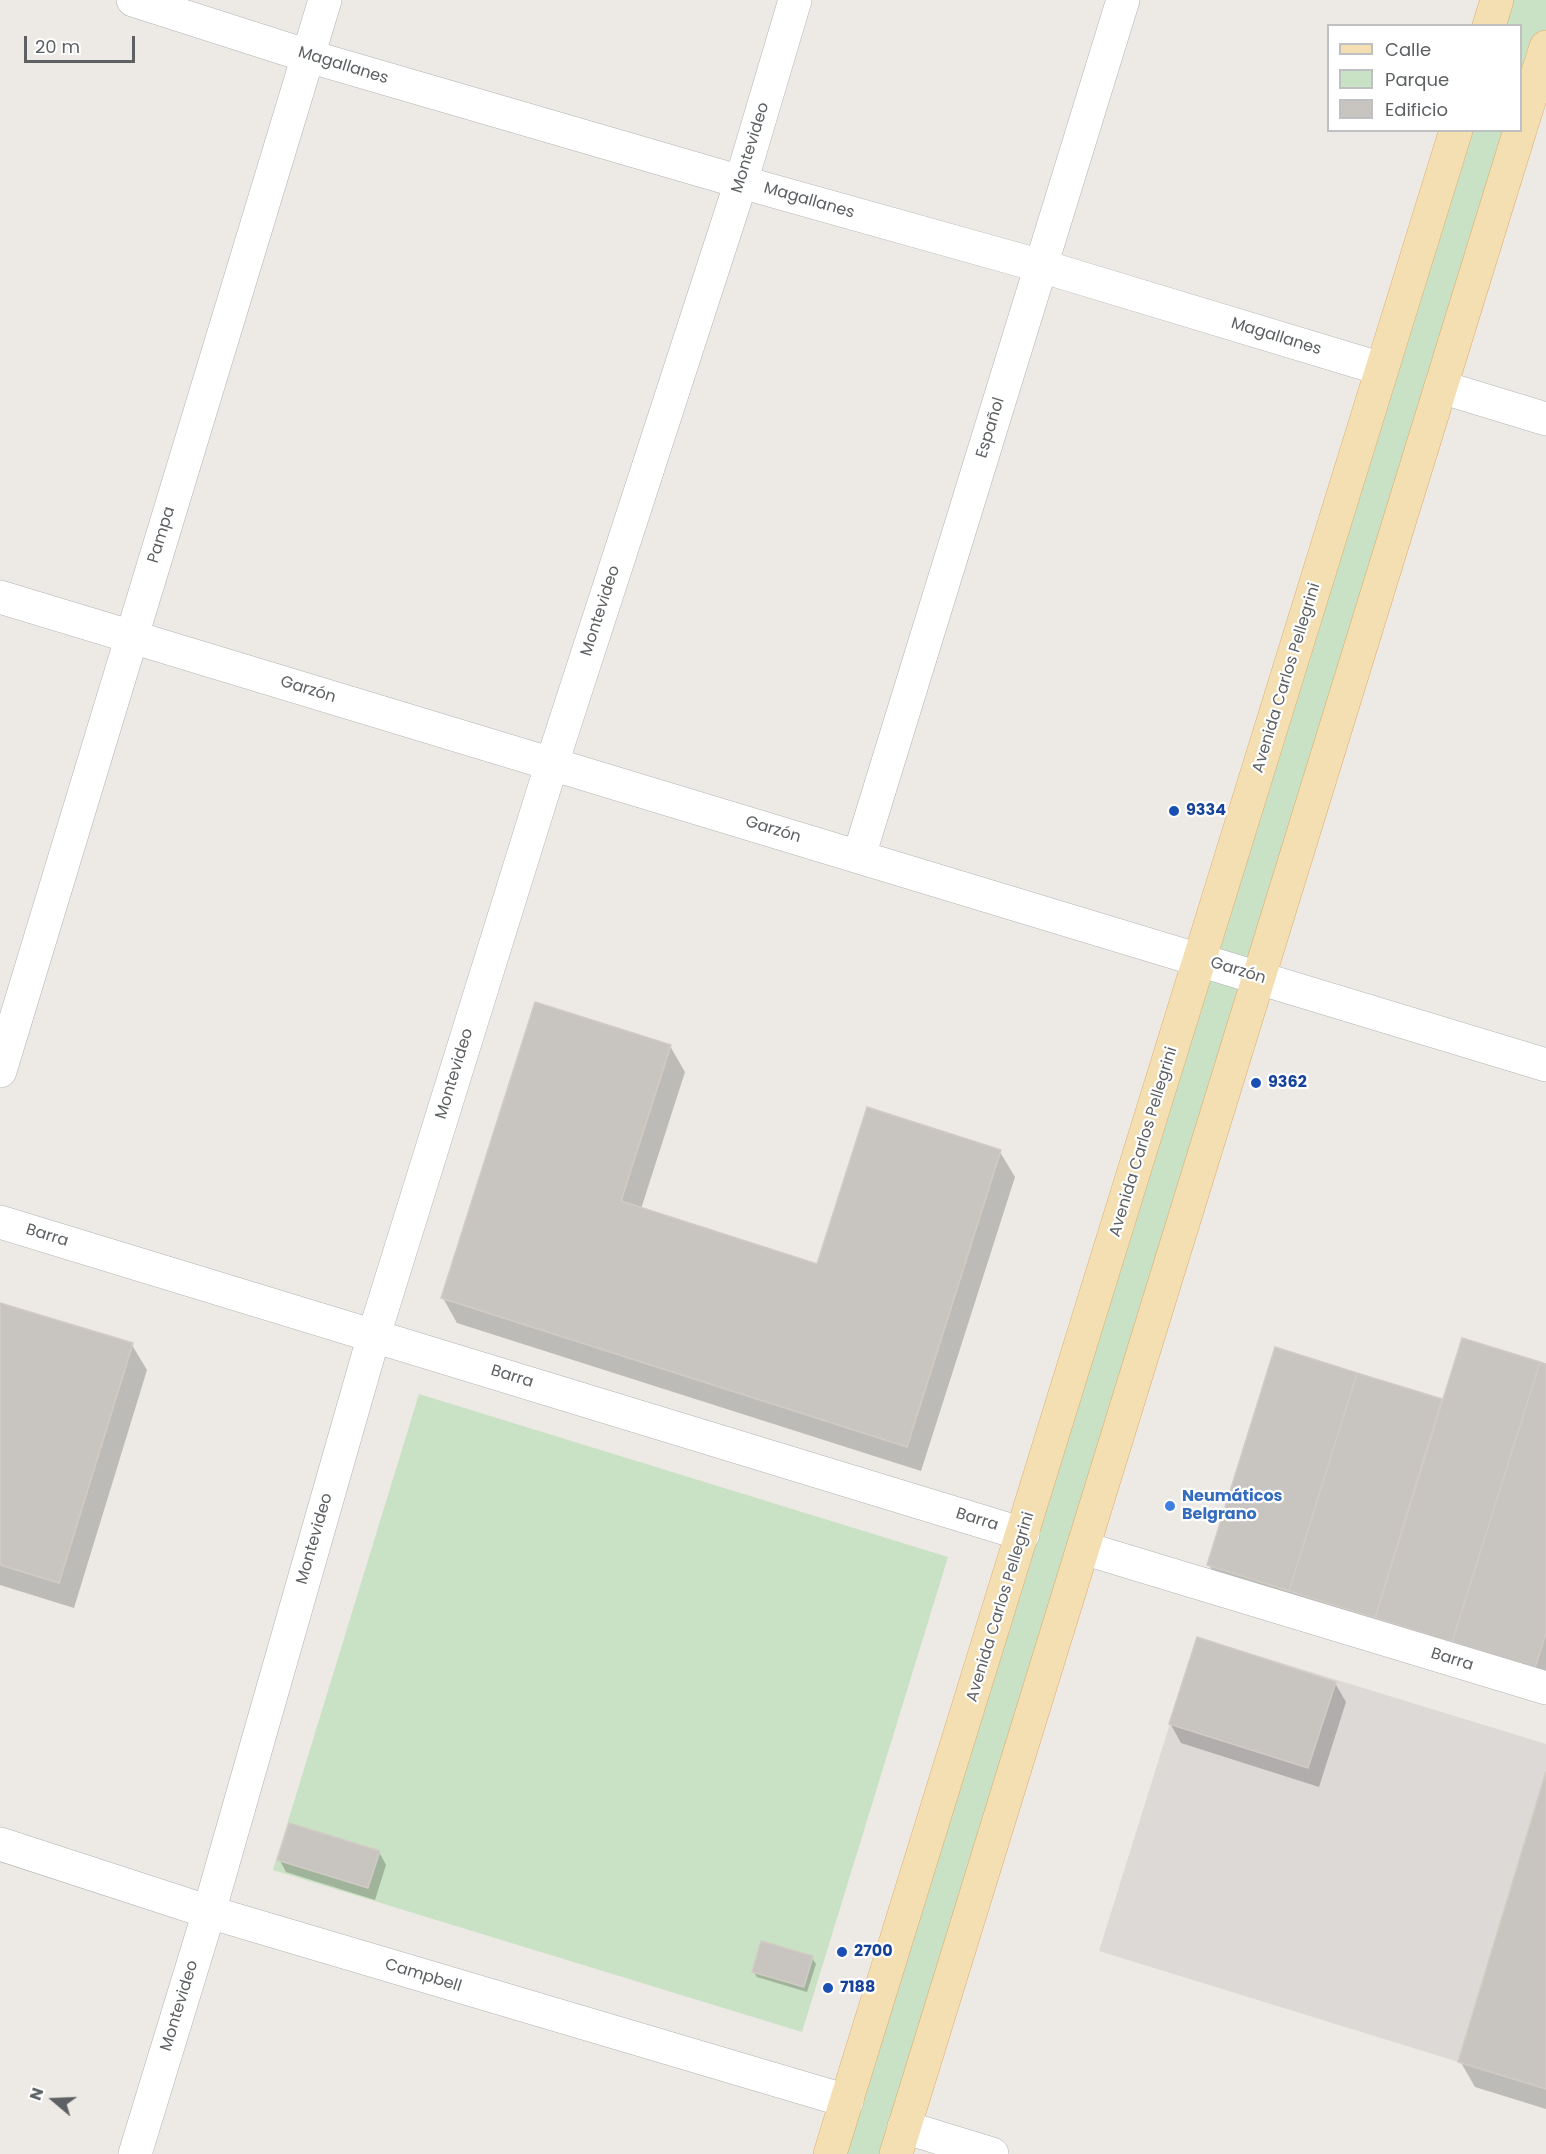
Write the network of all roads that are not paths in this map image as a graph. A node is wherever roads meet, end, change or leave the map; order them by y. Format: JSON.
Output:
{"nodes":[{"id":1,"x":133,"y":0,"type":"edge"},
{"id":2,"x":325,"y":0,"type":"edge"},
{"id":3,"x":795,"y":0,"type":"edge"},
{"id":4,"x":1123,"y":0,"type":"edge"},
{"id":5,"x":1497,"y":0,"type":"edge"},
{"id":6,"x":1490,"y":24,"type":"edge"},
{"id":7,"x":1546,"y":47,"type":"edge"},
{"id":8,"x":308,"y":56,"type":"junction"},
{"id":9,"x":1522,"y":124,"type":"edge"},
{"id":10,"x":1455,"y":132,"type":"edge"},
{"id":11,"x":1519,"y":132,"type":"edge"},
{"id":12,"x":741,"y":182,"type":"junction"},
{"id":13,"x":1041,"y":266,"type":"junction"},
{"id":14,"x":1382,"y":369,"type":"junction"},
{"id":15,"x":1441,"y":387,"type":"junction"},
{"id":16,"x":1546,"y":419,"type":"edge"},
{"id":17,"x":0,"y":597,"type":"edge"},
{"id":18,"x":131,"y":636,"type":"junction"},
{"id":19,"x":552,"y":763,"type":"junction"},
{"id":20,"x":859,"y":856,"type":"junction"},
{"id":21,"x":1200,"y":959,"type":"junction"},
{"id":22,"x":1259,"y":977,"type":"junction"},
{"id":23,"x":1546,"y":1065,"type":"edge"},
{"id":24,"x":0,"y":1071,"type":"edge"},
{"id":25,"x":0,"y":1222,"type":"edge"},
{"id":26,"x":374,"y":1335,"type":"junction"},
{"id":27,"x":1023,"y":1534,"type":"junction"},
{"id":28,"x":1083,"y":1548,"type":"junction"},
{"id":29,"x":1546,"y":1688,"type":"edge"},
{"id":30,"x":0,"y":1844,"type":"edge"},
{"id":31,"x":209,"y":1912,"type":"junction"},
{"id":32,"x":847,"y":2102,"type":"junction"},
{"id":33,"x":900,"y":2140,"type":"edge"},
{"id":34,"x":135,"y":2154,"type":"edge"},
{"id":35,"x":830,"y":2154,"type":"edge"},
{"id":36,"x":992,"y":2154,"type":"edge"}],
"edges":[{"from":1,"to":8,"type":"street","name":"Magallanes"},
{"from":2,"to":8,"type":"street","name":"Pampa"},
{"from":3,"to":12,"type":"street","name":"Montevideo"},
{"from":4,"to":13,"type":"street","name":"Español"},
{"from":5,"to":6,"type":"main road"},
{"from":7,"to":9,"type":"main road"},
{"from":8,"to":12,"type":"street","name":"Magallanes"},
{"from":8,"to":18,"type":"street","name":"Pampa"},
{"from":10,"to":14,"type":"main road","name":"Avenida Carlos Pellegrini"},
{"from":11,"to":15,"type":"main road"},
{"from":12,"to":13,"type":"street","name":"Magallanes"},
{"from":12,"to":19,"type":"street","name":"Montevideo"},
{"from":13,"to":14,"type":"street","name":"Magallanes"},
{"from":13,"to":20,"type":"street","name":"Español"},
{"from":14,"to":21,"type":"main road","name":"Avenida Carlos Pellegrini"},
{"from":15,"to":16,"type":"street"},
{"from":15,"to":22,"type":"main road"},
{"from":17,"to":18,"type":"street","name":"Garzón"},
{"from":18,"to":19,"type":"street","name":"Garzón"},
{"from":18,"to":24,"type":"street","name":"Pampa"},
{"from":19,"to":20,"type":"street","name":"Garzón"},
{"from":19,"to":26,"type":"street","name":"Montevideo"},
{"from":20,"to":21,"type":"street","name":"Garzón"},
{"from":21,"to":22,"type":"street","name":"Garzón"},
{"from":21,"to":27,"type":"main road","name":"Avenida Carlos Pellegrini"},
{"from":22,"to":23,"type":"street","name":"Garzón"},
{"from":22,"to":28,"type":"main road"},
{"from":25,"to":26,"type":"street","name":"Barra"},
{"from":26,"to":27,"type":"street","name":"Barra"},
{"from":26,"to":31,"type":"street","name":"Montevideo"},
{"from":27,"to":32,"type":"main road","name":"Avenida Carlos Pellegrini"},
{"from":28,"to":29,"type":"street","name":"Barra"},
{"from":28,"to":33,"type":"main road"},
{"from":30,"to":31,"type":"street","name":"Campbell"},
{"from":31,"to":32,"type":"street","name":"Campbell"},
{"from":31,"to":34,"type":"street","name":"Montevideo"},
{"from":32,"to":35,"type":"main road","name":"Avenida Carlos Pellegrini"},
{"from":33,"to":36,"type":"street"}]}
